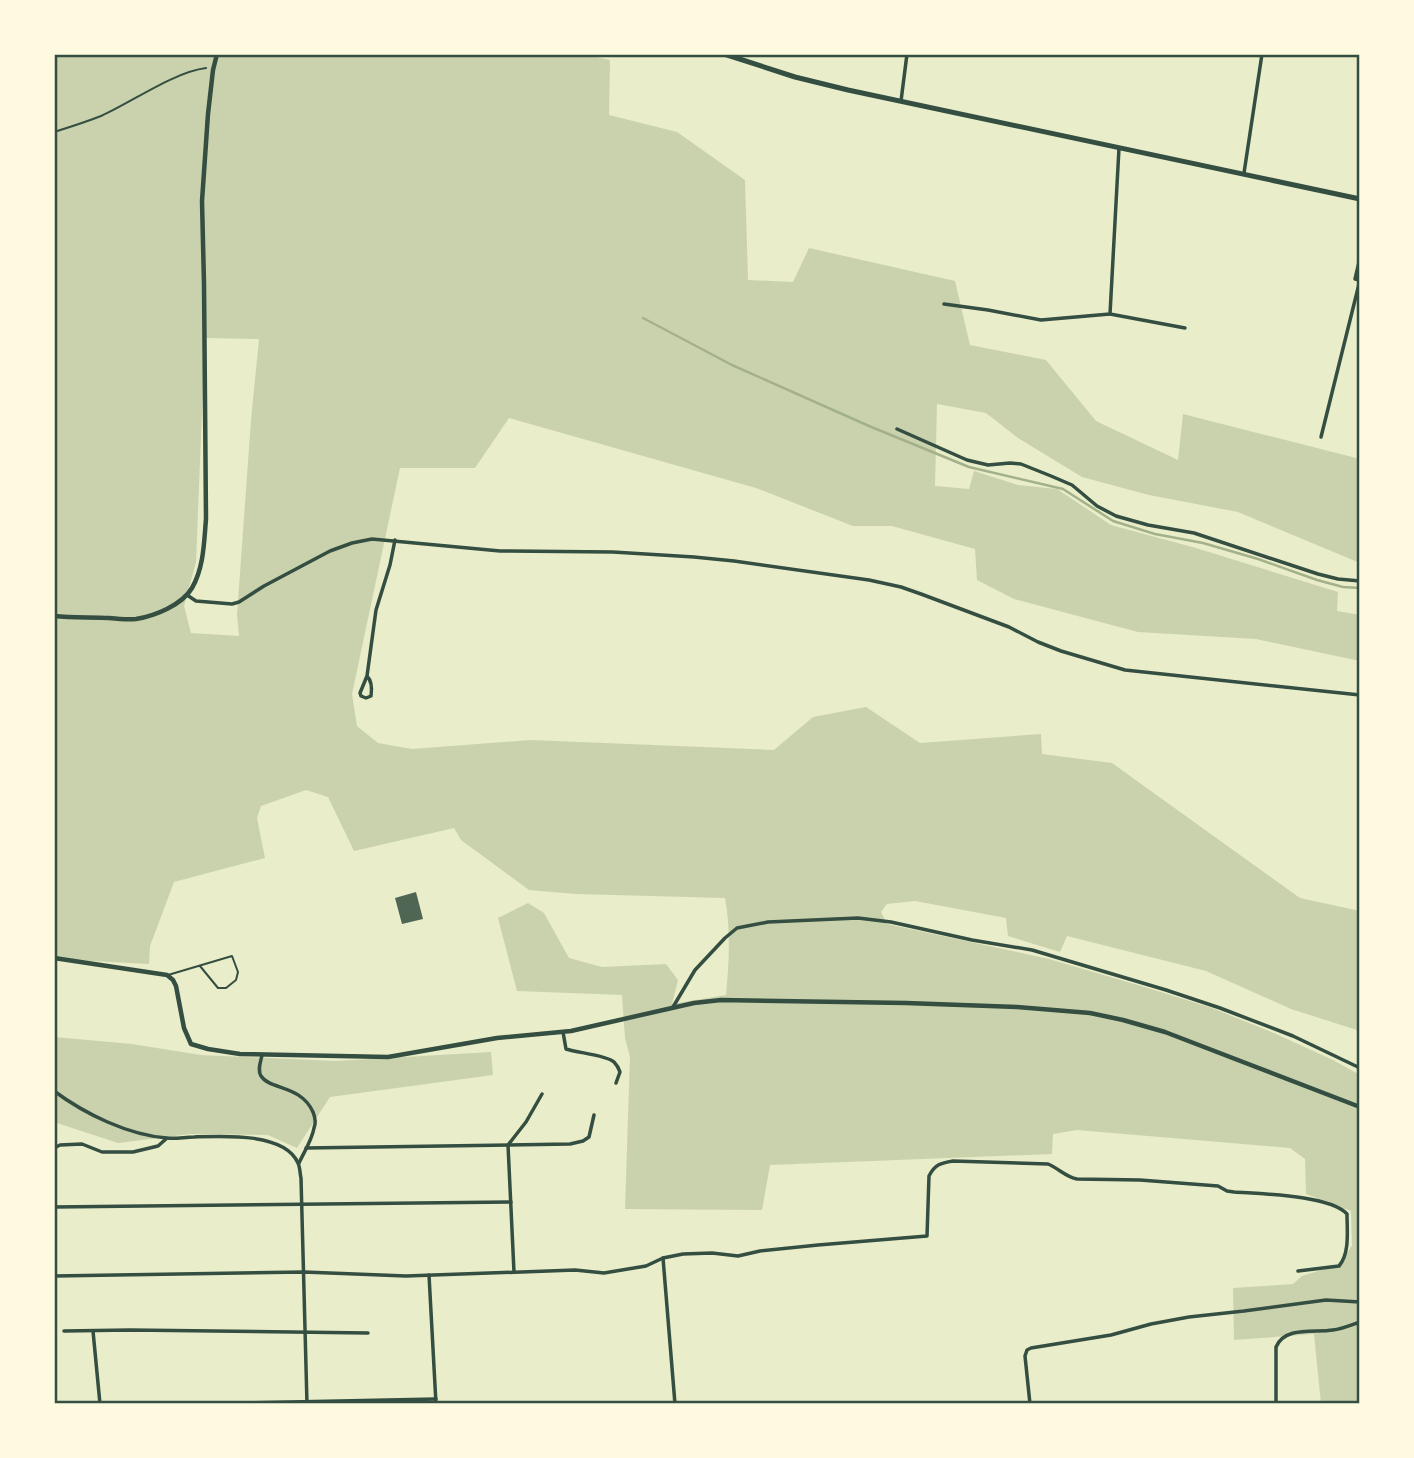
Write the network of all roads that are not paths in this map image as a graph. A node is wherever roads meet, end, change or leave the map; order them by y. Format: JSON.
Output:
{"nodes":[{"id":1,"x":217,"y":54,"type":"edge"},
{"id":2,"x":724,"y":54,"type":"edge"},
{"id":3,"x":907,"y":54,"type":"edge"},
{"id":4,"x":1262,"y":54,"type":"edge"},
{"id":5,"x":901,"y":102,"type":"junction"},
{"id":6,"x":1119,"y":148,"type":"junction"},
{"id":7,"x":1243,"y":174,"type":"junction"},
{"id":8,"x":1360,"y":199,"type":"edge"},
{"id":9,"x":1360,"y":258,"type":"edge"},
{"id":10,"x":1360,"y":280,"type":"edge"},
{"id":11,"x":944,"y":304,"type":"dead end"},
{"id":12,"x":1110,"y":314,"type":"junction"},
{"id":13,"x":1185,"y":328,"type":"dead end"},
{"id":14,"x":897,"y":429,"type":"dead end"},
{"id":15,"x":1321,"y":437,"type":"dead end"},
{"id":16,"x":394,"y":540,"type":"junction"},
{"id":17,"x":1360,"y":581,"type":"edge"},
{"id":18,"x":187,"y":595,"type":"junction"},
{"id":19,"x":54,"y":616,"type":"edge"},
{"id":20,"x":367,"y":676,"type":"junction"},
{"id":21,"x":1360,"y":695,"type":"edge"},
{"id":22,"x":54,"y":958,"type":"edge"},
{"id":23,"x":200,"y":965,"type":"junction"},
{"id":24,"x":167,"y":975,"type":"junction"},
{"id":25,"x":671,"y":1009,"type":"junction"},
{"id":26,"x":563,"y":1032,"type":"junction"},
{"id":27,"x":262,"y":1055,"type":"junction"},
{"id":28,"x":1360,"y":1068,"type":"edge"},
{"id":29,"x":616,"y":1083,"type":"dead end"},
{"id":30,"x":54,"y":1091,"type":"edge"},
{"id":31,"x":542,"y":1094,"type":"dead end"},
{"id":32,"x":1360,"y":1107,"type":"edge"},
{"id":33,"x":594,"y":1115,"type":"dead end"},
{"id":34,"x":167,"y":1138,"type":"junction"},
{"id":35,"x":508,"y":1145,"type":"junction"},
{"id":36,"x":54,"y":1147,"type":"edge"},
{"id":37,"x":306,"y":1148,"type":"junction"},
{"id":38,"x":299,"y":1163,"type":"junction"},
{"id":39,"x":511,"y":1202,"type":"junction"},
{"id":40,"x":302,"y":1204,"type":"junction"},
{"id":41,"x":54,"y":1207,"type":"edge"},
{"id":42,"x":663,"y":1258,"type":"junction"},
{"id":43,"x":1298,"y":1271,"type":"dead end"},
{"id":44,"x":304,"y":1272,"type":"junction"},
{"id":45,"x":514,"y":1272,"type":"junction"},
{"id":46,"x":429,"y":1275,"type":"junction"},
{"id":47,"x":54,"y":1276,"type":"edge"},
{"id":48,"x":1360,"y":1302,"type":"edge"},
{"id":49,"x":1360,"y":1322,"type":"edge"},
{"id":50,"x":64,"y":1331,"type":"dead end"},
{"id":51,"x":93,"y":1331,"type":"junction"},
{"id":52,"x":306,"y":1333,"type":"junction"},
{"id":53,"x":368,"y":1333,"type":"dead end"},
{"id":54,"x":436,"y":1401,"type":"edge"},
{"id":55,"x":307,"y":1402,"type":"edge"},
{"id":56,"x":100,"y":1404,"type":"edge"},
{"id":57,"x":201,"y":1404,"type":"edge"},
{"id":58,"x":675,"y":1404,"type":"edge"},
{"id":59,"x":1030,"y":1404,"type":"edge"},
{"id":60,"x":1276,"y":1404,"type":"edge"}],
"edges":[{"from":1,"to":18,"type":"street"},
{"from":2,"to":5,"type":"main road"},
{"from":3,"to":5,"type":"street"},
{"from":4,"to":7,"type":"street"},
{"from":5,"to":6,"type":"main road"},
{"from":6,"to":7,"type":"main road"},
{"from":6,"to":12,"type":"street"},
{"from":7,"to":8,"type":"main road"},
{"from":9,"to":10,"type":"street"},
{"from":10,"to":15,"type":"street"},
{"from":11,"to":12,"type":"street"},
{"from":12,"to":13,"type":"street"},
{"from":14,"to":17,"type":"street"},
{"from":16,"to":18,"type":"street"},
{"from":16,"to":20,"type":"street"},
{"from":16,"to":21,"type":"street"},
{"from":18,"to":19,"type":"street"},
{"from":20,"to":20,"type":"street"},
{"from":22,"to":24,"type":"street"},
{"from":23,"to":23,"type":"lane"},
{"from":23,"to":24,"type":"lane"},
{"from":24,"to":27,"type":"street"},
{"from":25,"to":26,"type":"street"},
{"from":25,"to":28,"type":"street"},
{"from":25,"to":32,"type":"street"},
{"from":26,"to":27,"type":"street"},
{"from":26,"to":29,"type":"street"},
{"from":27,"to":37,"type":"street"},
{"from":30,"to":34,"type":"street"},
{"from":31,"to":35,"type":"street"},
{"from":33,"to":35,"type":"street"},
{"from":34,"to":36,"type":"street"},
{"from":34,"to":38,"type":"street"},
{"from":35,"to":37,"type":"street"},
{"from":35,"to":39,"type":"street"},
{"from":37,"to":38,"type":"street"},
{"from":38,"to":40,"type":"street"},
{"from":39,"to":40,"type":"street"},
{"from":39,"to":45,"type":"street"},
{"from":40,"to":41,"type":"street"},
{"from":40,"to":44,"type":"street"},
{"from":42,"to":43,"type":"street"},
{"from":42,"to":45,"type":"street"},
{"from":42,"to":58,"type":"street"},
{"from":44,"to":46,"type":"street"},
{"from":44,"to":47,"type":"street"},
{"from":44,"to":52,"type":"street"},
{"from":45,"to":46,"type":"street"},
{"from":46,"to":54,"type":"street"},
{"from":48,"to":59,"type":"street"},
{"from":49,"to":60,"type":"street"},
{"from":50,"to":51,"type":"street"},
{"from":51,"to":52,"type":"street"},
{"from":51,"to":56,"type":"street"},
{"from":52,"to":53,"type":"street"},
{"from":52,"to":55,"type":"street"},
{"from":54,"to":55,"type":"street"},
{"from":55,"to":57,"type":"street"}]}
